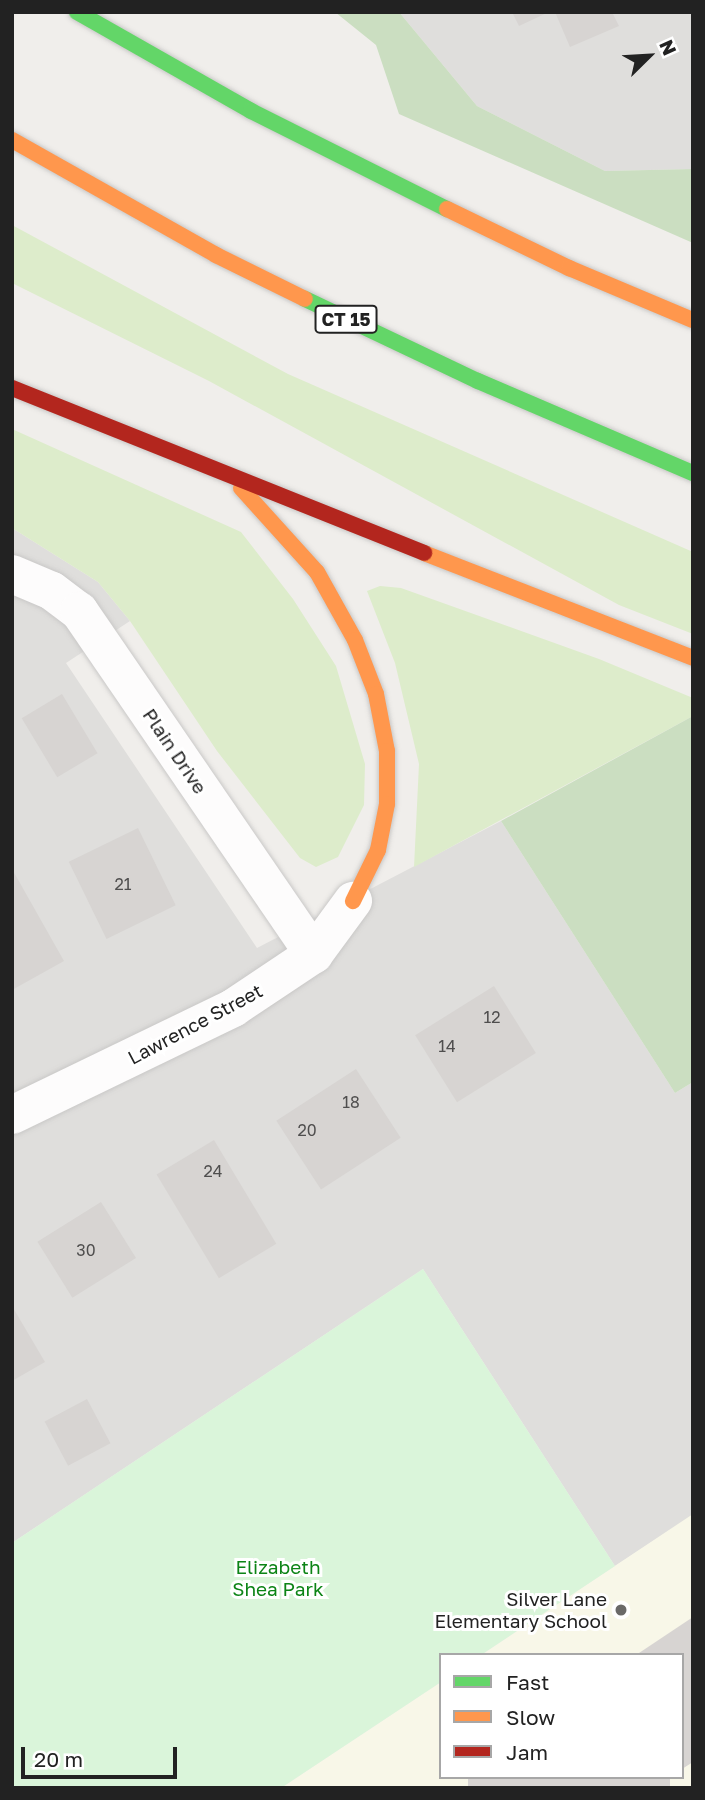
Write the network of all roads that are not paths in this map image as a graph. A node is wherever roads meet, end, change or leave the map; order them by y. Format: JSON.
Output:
{"nodes":[{"id":1,"x":78,"y":12,"type":"edge"},
{"id":2,"x":12,"y":140,"type":"edge"},
{"id":3,"x":693,"y":320,"type":"edge"},
{"id":4,"x":12,"y":388,"type":"edge"},
{"id":5,"x":693,"y":473,"type":"edge"},
{"id":6,"x":233,"y":479,"type":"junction"},
{"id":7,"x":12,"y":575,"type":"edge"},
{"id":8,"x":693,"y":658,"type":"edge"},
{"id":9,"x":354,"y":901,"type":"joint"},
{"id":10,"x":314,"y":954,"type":"junction"},
{"id":11,"x":12,"y":1115,"type":"edge"}],
"edges":[{"from":1,"to":3,"type":"highway"},
{"from":2,"to":5,"type":"highway","number":"CT 15"},
{"from":4,"to":6,"type":"highway"},
{"from":6,"to":8,"type":"highway"},
{"from":6,"to":9,"type":"highway"},
{"from":7,"to":10,"type":"street","name":"Plain Drive"},
{"from":9,"to":10,"type":"street","name":"Lawrence Street"},
{"from":10,"to":11,"type":"street","name":"Lawrence Street"}]}
